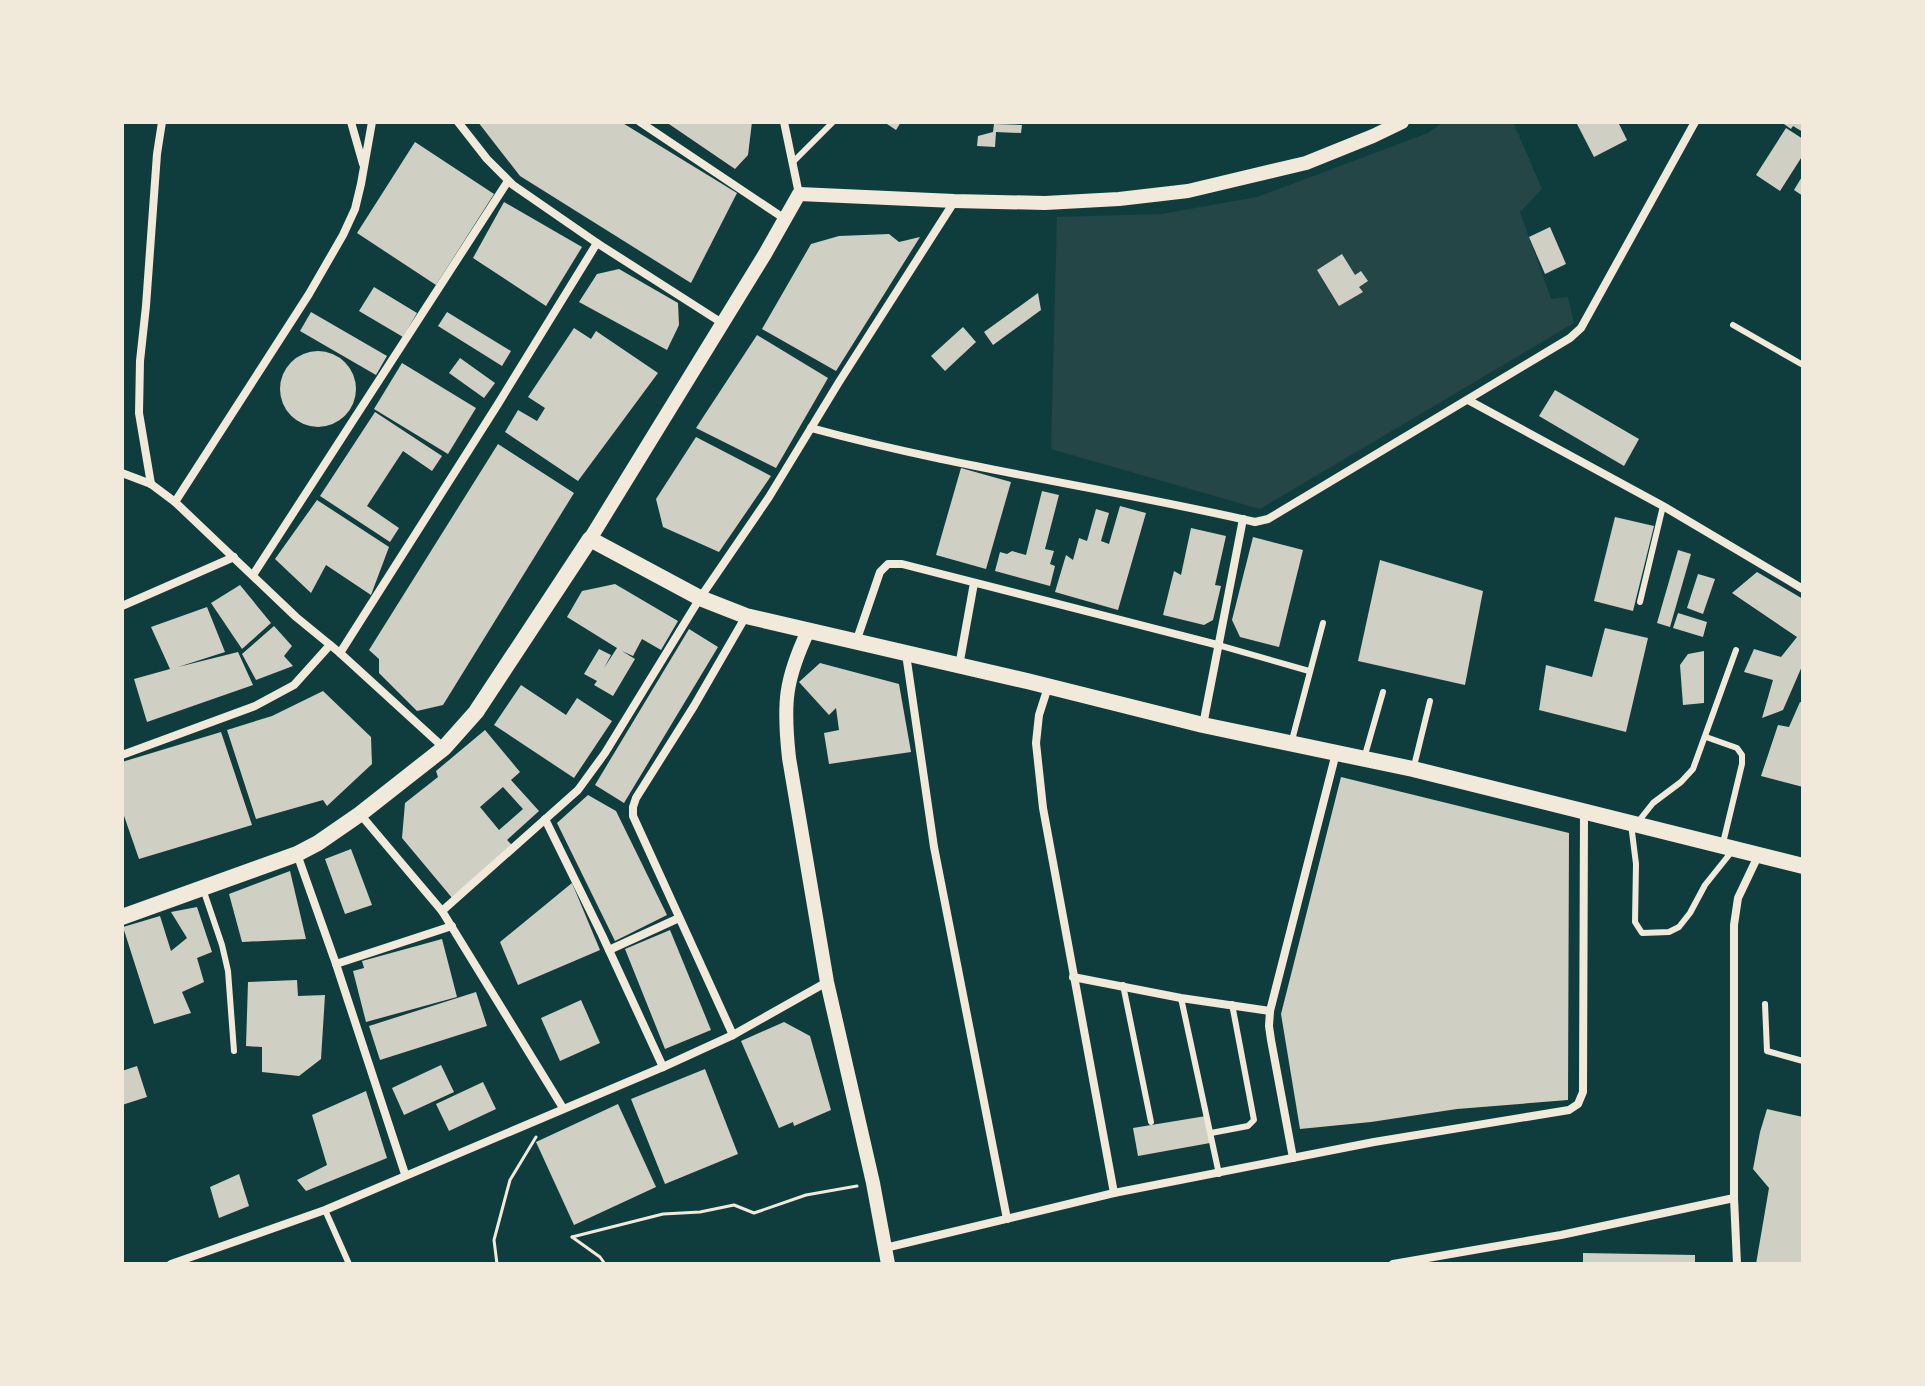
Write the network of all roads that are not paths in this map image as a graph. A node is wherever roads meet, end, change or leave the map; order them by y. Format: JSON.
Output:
{"nodes":[{"id":1,"x":162,"y":122,"type":"edge"},
{"id":2,"x":351,"y":122,"type":"edge"},
{"id":3,"x":372,"y":122,"type":"edge"},
{"id":4,"x":458,"y":122,"type":"edge"},
{"id":5,"x":640,"y":122,"type":"edge"},
{"id":6,"x":784,"y":122,"type":"edge"},
{"id":7,"x":833,"y":122,"type":"edge"},
{"id":8,"x":1402,"y":122,"type":"edge"},
{"id":9,"x":1695,"y":122,"type":"edge"},
{"id":10,"x":793,"y":162,"type":"junction"},
{"id":11,"x":364,"y":168,"type":"junction"},
{"id":12,"x":508,"y":181,"type":"junction"},
{"id":13,"x":799,"y":194,"type":"junction"},
{"id":14,"x":954,"y":201,"type":"junction"},
{"id":15,"x":785,"y":219,"type":"junction"},
{"id":16,"x":597,"y":243,"type":"junction"},
{"id":17,"x":722,"y":323,"type":"junction"},
{"id":18,"x":1733,"y":325,"type":"dead end"},
{"id":19,"x":1803,"y":365,"type":"edge"},
{"id":20,"x":1468,"y":400,"type":"junction"},
{"id":21,"x":811,"y":428,"type":"junction"},
{"id":22,"x":122,"y":473,"type":"edge"},
{"id":23,"x":151,"y":484,"type":"junction"},
{"id":24,"x":175,"y":502,"type":"junction"},
{"id":25,"x":1663,"y":506,"type":"junction"},
{"id":26,"x":1243,"y":519,"type":"junction"},
{"id":27,"x":590,"y":539,"type":"junction"},
{"id":28,"x":234,"y":557,"type":"junction"},
{"id":29,"x":253,"y":575,"type":"junction"},
{"id":30,"x":974,"y":583,"type":"junction"},
{"id":31,"x":1803,"y":589,"type":"edge"},
{"id":32,"x":700,"y":598,"type":"junction"},
{"id":33,"x":1640,"y":602,"type":"dead end"},
{"id":34,"x":122,"y":606,"type":"edge"},
{"id":35,"x":746,"y":616,"type":"junction"},
{"id":36,"x":1323,"y":623,"type":"dead end"},
{"id":37,"x":808,"y":631,"type":"junction"},
{"id":38,"x":856,"y":642,"type":"junction"},
{"id":39,"x":330,"y":645,"type":"junction"},
{"id":40,"x":1218,"y":645,"type":"junction"},
{"id":41,"x":1736,"y":650,"type":"dead end"},
{"id":42,"x":340,"y":653,"type":"junction"},
{"id":43,"x":906,"y":654,"type":"junction"},
{"id":44,"x":959,"y":666,"type":"junction"},
{"id":45,"x":1309,"y":671,"type":"junction"},
{"id":46,"x":1048,"y":687,"type":"junction"},
{"id":47,"x":1383,"y":692,"type":"dead end"},
{"id":48,"x":1430,"y":701,"type":"dead end"},
{"id":49,"x":1203,"y":725,"type":"junction"},
{"id":50,"x":1706,"y":737,"type":"junction"},
{"id":51,"x":1291,"y":744,"type":"junction"},
{"id":52,"x":444,"y":748,"type":"junction"},
{"id":53,"x":1336,"y":753,"type":"junction"},
{"id":54,"x":122,"y":755,"type":"edge"},
{"id":55,"x":1364,"y":759,"type":"junction"},
{"id":56,"x":1413,"y":769,"type":"junction"},
{"id":57,"x":1584,"y":813,"type":"junction"},
{"id":58,"x":360,"y":814,"type":"junction"},
{"id":59,"x":545,"y":819,"type":"junction"},
{"id":60,"x":1633,"y":824,"type":"junction"},
{"id":61,"x":1728,"y":848,"type":"junction"},
{"id":62,"x":297,"y":854,"type":"junction"},
{"id":63,"x":1758,"y":856,"type":"junction"},
{"id":64,"x":1802,"y":865,"type":"edge"},
{"id":65,"x":203,"y":889,"type":"junction"},
{"id":66,"x":442,"y":911,"type":"junction"},
{"id":67,"x":122,"y":917,"type":"edge"},
{"id":68,"x":679,"y":918,"type":"junction"},
{"id":69,"x":452,"y":926,"type":"junction"},
{"id":70,"x":609,"y":950,"type":"junction"},
{"id":71,"x":336,"y":964,"type":"junction"},
{"id":72,"x":1073,"y":977,"type":"junction"},
{"id":73,"x":827,"y":982,"type":"junction"},
{"id":74,"x":1123,"y":985,"type":"junction"},
{"id":75,"x":1181,"y":998,"type":"junction"},
{"id":76,"x":1232,"y":1004,"type":"junction"},
{"id":77,"x":1765,"y":1004,"type":"dead end"},
{"id":78,"x":1270,"y":1011,"type":"junction"},
{"id":79,"x":733,"y":1035,"type":"junction"},
{"id":80,"x":234,"y":1051,"type":"dead end"},
{"id":81,"x":1803,"y":1061,"type":"edge"},
{"id":82,"x":663,"y":1067,"type":"junction"},
{"id":83,"x":563,"y":1108,"type":"junction"},
{"id":84,"x":1151,"y":1122,"type":"dead end"},
{"id":85,"x":1211,"y":1133,"type":"junction"},
{"id":86,"x":1293,"y":1158,"type":"junction"},
{"id":87,"x":405,"y":1174,"type":"junction"},
{"id":88,"x":1219,"y":1174,"type":"junction"},
{"id":89,"x":1114,"y":1193,"type":"junction"},
{"id":90,"x":1734,"y":1198,"type":"junction"},
{"id":91,"x":325,"y":1210,"type":"junction"},
{"id":92,"x":1007,"y":1219,"type":"junction"},
{"id":93,"x":885,"y":1248,"type":"junction"},
{"id":94,"x":171,"y":1264,"type":"edge"},
{"id":95,"x":349,"y":1264,"type":"edge"},
{"id":96,"x":888,"y":1264,"type":"edge"},
{"id":97,"x":1393,"y":1264,"type":"edge"},
{"id":98,"x":1737,"y":1264,"type":"edge"}],
"edges":[{"from":1,"to":23,"type":"street"},
{"from":2,"to":11,"type":"street"},
{"from":3,"to":11,"type":"street"},
{"from":4,"to":12,"type":"street"},
{"from":5,"to":15,"type":"street"},
{"from":6,"to":10,"type":"street"},
{"from":7,"to":10,"type":"lane"},
{"from":8,"to":14,"type":"street"},
{"from":9,"to":20,"type":"street"},
{"from":10,"to":13,"type":"street"},
{"from":11,"to":24,"type":"street"},
{"from":12,"to":16,"type":"street"},
{"from":12,"to":29,"type":"street"},
{"from":13,"to":14,"type":"street"},
{"from":13,"to":15,"type":"street"},
{"from":14,"to":21,"type":"street"},
{"from":15,"to":17,"type":"street"},
{"from":16,"to":17,"type":"street"},
{"from":16,"to":42,"type":"street"},
{"from":17,"to":27,"type":"street"},
{"from":18,"to":19,"type":"lane"},
{"from":20,"to":25,"type":"street"},
{"from":20,"to":26,"type":"street"},
{"from":21,"to":26,"type":"street"},
{"from":21,"to":32,"type":"street"},
{"from":22,"to":23,"type":"street"},
{"from":23,"to":24,"type":"street"},
{"from":24,"to":28,"type":"street"},
{"from":25,"to":31,"type":"street"},
{"from":25,"to":33,"type":"lane"},
{"from":26,"to":40,"type":"street"},
{"from":27,"to":32,"type":"main road"},
{"from":27,"to":52,"type":"main road"},
{"from":28,"to":29,"type":"street"},
{"from":28,"to":34,"type":"street"},
{"from":29,"to":39,"type":"street"},
{"from":30,"to":38,"type":"street"},
{"from":30,"to":40,"type":"street"},
{"from":30,"to":44,"type":"street"},
{"from":32,"to":35,"type":"main road"},
{"from":32,"to":59,"type":"street"},
{"from":35,"to":37,"type":"main road"},
{"from":35,"to":68,"type":"street"},
{"from":36,"to":45,"type":"lane"},
{"from":37,"to":38,"type":"main road"},
{"from":37,"to":73,"type":"street"},
{"from":38,"to":43,"type":"main road"},
{"from":39,"to":42,"type":"street"},
{"from":39,"to":54,"type":"street"},
{"from":40,"to":45,"type":"lane"},
{"from":40,"to":49,"type":"street"},
{"from":41,"to":50,"type":"lane"},
{"from":42,"to":52,"type":"street"},
{"from":43,"to":44,"type":"main road"},
{"from":43,"to":92,"type":"street"},
{"from":44,"to":46,"type":"main road"},
{"from":45,"to":51,"type":"lane"},
{"from":46,"to":49,"type":"main road"},
{"from":46,"to":72,"type":"street"},
{"from":47,"to":55,"type":"lane"},
{"from":48,"to":56,"type":"lane"},
{"from":49,"to":51,"type":"main road"},
{"from":50,"to":60,"type":"lane"},
{"from":50,"to":61,"type":"lane"},
{"from":51,"to":53,"type":"main road"},
{"from":52,"to":58,"type":"main road"},
{"from":53,"to":55,"type":"main road"},
{"from":53,"to":78,"type":"street"},
{"from":55,"to":56,"type":"main road"},
{"from":56,"to":57,"type":"main road"},
{"from":57,"to":60,"type":"main road"},
{"from":57,"to":86,"type":"street"},
{"from":58,"to":62,"type":"main road"},
{"from":58,"to":66,"type":"street"},
{"from":59,"to":66,"type":"street"},
{"from":59,"to":70,"type":"street"},
{"from":60,"to":61,"type":"main road"},
{"from":60,"to":61,"type":"lane"},
{"from":61,"to":63,"type":"main road"},
{"from":62,"to":65,"type":"main road"},
{"from":62,"to":71,"type":"street"},
{"from":63,"to":64,"type":"main road"},
{"from":63,"to":90,"type":"street"},
{"from":65,"to":67,"type":"main road"},
{"from":65,"to":80,"type":"lane"},
{"from":66,"to":69,"type":"street"},
{"from":68,"to":70,"type":"street"},
{"from":68,"to":79,"type":"street"},
{"from":69,"to":71,"type":"street"},
{"from":69,"to":83,"type":"street"},
{"from":70,"to":82,"type":"street"},
{"from":71,"to":87,"type":"street"},
{"from":72,"to":74,"type":"street"},
{"from":72,"to":89,"type":"street"},
{"from":73,"to":79,"type":"street"},
{"from":73,"to":93,"type":"street"},
{"from":74,"to":75,"type":"street"},
{"from":74,"to":84,"type":"lane"},
{"from":75,"to":76,"type":"street"},
{"from":75,"to":85,"type":"lane"},
{"from":76,"to":78,"type":"street"},
{"from":76,"to":85,"type":"lane"},
{"from":77,"to":81,"type":"lane"},
{"from":78,"to":86,"type":"street"},
{"from":79,"to":82,"type":"street"},
{"from":82,"to":83,"type":"street"},
{"from":83,"to":87,"type":"street"},
{"from":85,"to":88,"type":"lane"},
{"from":86,"to":88,"type":"street"},
{"from":87,"to":91,"type":"street"},
{"from":88,"to":89,"type":"street"},
{"from":89,"to":92,"type":"street"},
{"from":90,"to":97,"type":"street"},
{"from":90,"to":98,"type":"street"},
{"from":91,"to":94,"type":"street"},
{"from":91,"to":95,"type":"lane"},
{"from":92,"to":93,"type":"street"},
{"from":93,"to":96,"type":"street"}]}
